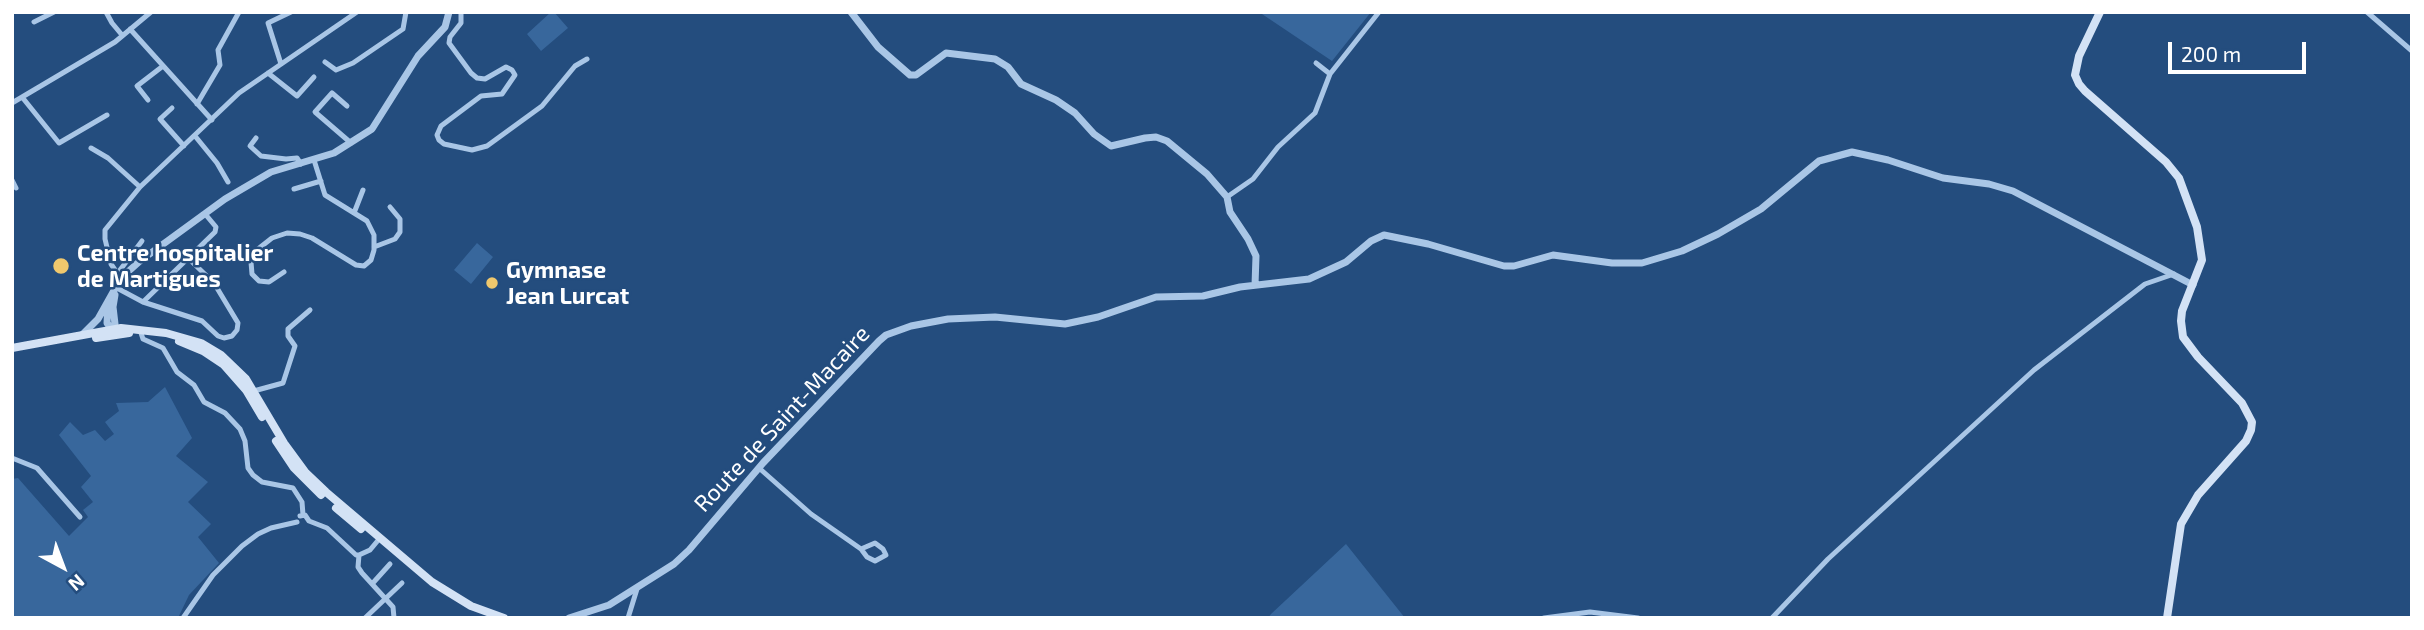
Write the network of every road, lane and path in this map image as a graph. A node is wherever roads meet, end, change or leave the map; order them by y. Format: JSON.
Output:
{"nodes":[{"id":1,"x":54,"y":12,"type":"edge"},
{"id":2,"x":106,"y":12,"type":"edge"},
{"id":3,"x":151,"y":12,"type":"edge"},
{"id":4,"x":239,"y":12,"type":"edge"},
{"id":5,"x":291,"y":12,"type":"edge"},
{"id":6,"x":357,"y":12,"type":"edge"},
{"id":7,"x":405,"y":12,"type":"edge"},
{"id":8,"x":449,"y":12,"type":"edge"},
{"id":9,"x":461,"y":12,"type":"edge"},
{"id":10,"x":851,"y":12,"type":"edge"},
{"id":11,"x":1379,"y":12,"type":"edge"},
{"id":12,"x":2100,"y":12,"type":"edge"},
{"id":13,"x":2367,"y":12,"type":"edge"},
{"id":14,"x":34,"y":22,"type":"dead end"},
{"id":15,"x":130,"y":29,"type":"junction"},
{"id":16,"x":122,"y":35,"type":"junction"},
{"id":17,"x":2412,"y":51,"type":"edge"},
{"id":18,"x":587,"y":59,"type":"dead end"},
{"id":19,"x":325,"y":62,"type":"dead end"},
{"id":20,"x":1316,"y":63,"type":"dead end"},
{"id":21,"x":281,"y":64,"type":"junction"},
{"id":22,"x":163,"y":66,"type":"junction"},
{"id":23,"x":268,"y":73,"type":"junction"},
{"id":24,"x":1330,"y":75,"type":"junction"},
{"id":25,"x":314,"y":77,"type":"dead end"},
{"id":26,"x":22,"y":97,"type":"junction"},
{"id":27,"x":148,"y":100,"type":"dead end"},
{"id":28,"x":12,"y":103,"type":"edge"},
{"id":29,"x":197,"y":104,"type":"junction"},
{"id":30,"x":347,"y":106,"type":"dead end"},
{"id":31,"x":172,"y":108,"type":"dead end"},
{"id":32,"x":107,"y":114,"type":"dead end"},
{"id":33,"x":212,"y":120,"type":"junction"},
{"id":34,"x":195,"y":136,"type":"junction"},
{"id":35,"x":256,"y":138,"type":"dead end"},
{"id":36,"x":351,"y":143,"type":"junction"},
{"id":37,"x":184,"y":146,"type":"junction"},
{"id":38,"x":90,"y":148,"type":"dead end"},
{"id":39,"x":314,"y":160,"type":"junction"},
{"id":40,"x":301,"y":164,"type":"junction"},
{"id":41,"x":12,"y":180,"type":"edge"},
{"id":42,"x":321,"y":181,"type":"junction"},
{"id":43,"x":228,"y":182,"type":"dead end"},
{"id":44,"x":140,"y":187,"type":"junction"},
{"id":45,"x":16,"y":188,"type":"dead end"},
{"id":46,"x":293,"y":188,"type":"dead end"},
{"id":47,"x":363,"y":190,"type":"dead end"},
{"id":48,"x":1227,"y":197,"type":"junction"},
{"id":49,"x":390,"y":206,"type":"dead end"},
{"id":50,"x":354,"y":213,"type":"junction"},
{"id":51,"x":206,"y":215,"type":"junction"},
{"id":52,"x":142,"y":241,"type":"dead end"},
{"id":53,"x":374,"y":247,"type":"junction"},
{"id":54,"x":188,"y":258,"type":"junction"},
{"id":55,"x":284,"y":272,"type":"dead end"},
{"id":56,"x":2174,"y":274,"type":"junction"},
{"id":57,"x":120,"y":278,"type":"junction"},
{"id":58,"x":1255,"y":285,"type":"junction"},
{"id":59,"x":2193,"y":285,"type":"junction"},
{"id":60,"x":116,"y":288,"type":"junction"},
{"id":61,"x":108,"y":301,"type":"junction"},
{"id":62,"x":143,"y":302,"type":"junction"},
{"id":63,"x":310,"y":310,"type":"dead end"},
{"id":64,"x":114,"y":312,"type":"junction"},
{"id":65,"x":113,"y":331,"type":"junction"},
{"id":66,"x":141,"y":333,"type":"junction"},
{"id":67,"x":83,"y":337,"type":"junction"},
{"id":68,"x":192,"y":339,"type":"junction"},
{"id":69,"x":12,"y":351,"type":"edge"},
{"id":70,"x":251,"y":392,"type":"junction"},
{"id":71,"x":12,"y":458,"type":"edge"},
{"id":72,"x":759,"y":468,"type":"junction"},
{"id":73,"x":303,"y":515,"type":"junction"},
{"id":74,"x":80,"y":517,"type":"dead end"},
{"id":75,"x":309,"y":521,"type":"junction"},
{"id":76,"x":298,"y":522,"type":"junction"},
{"id":77,"x":378,"y":540,"type":"junction"},
{"id":78,"x":861,"y":549,"type":"dead end"},
{"id":79,"x":359,"y":555,"type":"junction"},
{"id":80,"x":390,"y":564,"type":"dead end"},
{"id":81,"x":402,"y":583,"type":"dead end"},
{"id":82,"x":372,"y":584,"type":"junction"},
{"id":83,"x":636,"y":589,"type":"junction"},
{"id":84,"x":387,"y":599,"type":"junction"},
{"id":85,"x":501,"y":617,"type":"edge"},
{"id":86,"x":183,"y":618,"type":"edge"},
{"id":87,"x":365,"y":618,"type":"edge"},
{"id":88,"x":394,"y":618,"type":"edge"},
{"id":89,"x":569,"y":618,"type":"edge"},
{"id":90,"x":628,"y":618,"type":"edge"},
{"id":91,"x":1544,"y":618,"type":"edge"},
{"id":92,"x":1638,"y":618,"type":"edge"},
{"id":93,"x":1772,"y":618,"type":"edge"},
{"id":94,"x":2167,"y":618,"type":"edge"}],
"edges":[{"from":1,"to":14,"type":"street"},
{"from":2,"to":16,"type":"street"},
{"from":3,"to":15,"type":"street"},
{"from":4,"to":29,"type":"street"},
{"from":5,"to":21,"type":"street"},
{"from":6,"to":21,"type":"street"},
{"from":7,"to":19,"type":"street"},
{"from":8,"to":36,"type":"street"},
{"from":9,"to":18,"type":"street"},
{"from":10,"to":48,"type":"street"},
{"from":11,"to":24,"type":"street"},
{"from":12,"to":59,"type":"main road"},
{"from":13,"to":17,"type":"street"},
{"from":15,"to":16,"type":"street"},
{"from":15,"to":22,"type":"street"},
{"from":16,"to":26,"type":"street"},
{"from":20,"to":24,"type":"street"},
{"from":21,"to":23,"type":"street"},
{"from":22,"to":27,"type":"street"},
{"from":22,"to":29,"type":"street"},
{"from":23,"to":25,"type":"street"},
{"from":23,"to":33,"type":"street"},
{"from":24,"to":48,"type":"street"},
{"from":26,"to":28,"type":"street"},
{"from":26,"to":32,"type":"street"},
{"from":29,"to":33,"type":"street"},
{"from":30,"to":36,"type":"street"},
{"from":31,"to":37,"type":"street"},
{"from":33,"to":34,"type":"street"},
{"from":34,"to":37,"type":"street"},
{"from":34,"to":43,"type":"street"},
{"from":35,"to":40,"type":"street"},
{"from":36,"to":39,"type":"street"},
{"from":37,"to":44,"type":"street"},
{"from":38,"to":44,"type":"street"},
{"from":39,"to":40,"type":"street"},
{"from":39,"to":42,"type":"street"},
{"from":40,"to":51,"type":"street"},
{"from":41,"to":45,"type":"street"},
{"from":42,"to":46,"type":"street"},
{"from":42,"to":50,"type":"street"},
{"from":44,"to":57,"type":"street"},
{"from":47,"to":50,"type":"street"},
{"from":48,"to":58,"type":"street"},
{"from":49,"to":53,"type":"street"},
{"from":50,"to":53,"type":"street"},
{"from":51,"to":54,"type":"street"},
{"from":51,"to":57,"type":"street"},
{"from":52,"to":57,"type":"street"},
{"from":53,"to":55,"type":"street"},
{"from":54,"to":62,"type":"street"},
{"from":54,"to":62,"type":"street"},
{"from":56,"to":58,"type":"street","name":"Route de Saint-Macaire"},
{"from":56,"to":59,"type":"street","name":"Route de Saint-Macaire"},
{"from":56,"to":93,"type":"street"},
{"from":57,"to":60,"type":"street"},
{"from":58,"to":72,"type":"street","name":"Route de Saint-Macaire"},
{"from":59,"to":94,"type":"main road"},
{"from":60,"to":61,"type":"street"},
{"from":60,"to":62,"type":"street"},
{"from":60,"to":64,"type":"street"},
{"from":61,"to":65,"type":"street"},
{"from":61,"to":67,"type":"street"},
{"from":63,"to":70,"type":"street"},
{"from":64,"to":65,"type":"street"},
{"from":64,"to":68,"type":"street"},
{"from":65,"to":66,"type":"main road"},
{"from":65,"to":67,"type":"main road"},
{"from":65,"to":68,"type":"main road"},
{"from":66,"to":70,"type":"main road"},
{"from":66,"to":73,"type":"street"},
{"from":67,"to":69,"type":"main road"},
{"from":68,"to":70,"type":"main road"},
{"from":70,"to":77,"type":"main road"},
{"from":71,"to":74,"type":"street"},
{"from":72,"to":78,"type":"street"},
{"from":72,"to":83,"type":"street","name":"Route de Saint-Macaire"},
{"from":73,"to":75,"type":"street"},
{"from":73,"to":76,"type":"street"},
{"from":75,"to":76,"type":"street"},
{"from":75,"to":79,"type":"street"},
{"from":76,"to":86,"type":"street"},
{"from":77,"to":79,"type":"street"},
{"from":77,"to":85,"type":"main road"},
{"from":77,"to":85,"type":"main road"},
{"from":79,"to":82,"type":"street"},
{"from":80,"to":82,"type":"street"},
{"from":81,"to":84,"type":"street"},
{"from":82,"to":84,"type":"street"},
{"from":83,"to":89,"type":"street","name":"Route de Saint-Macaire"},
{"from":83,"to":90,"type":"street"},
{"from":84,"to":87,"type":"street"},
{"from":84,"to":88,"type":"street"},
{"from":91,"to":92,"type":"street"}]}
